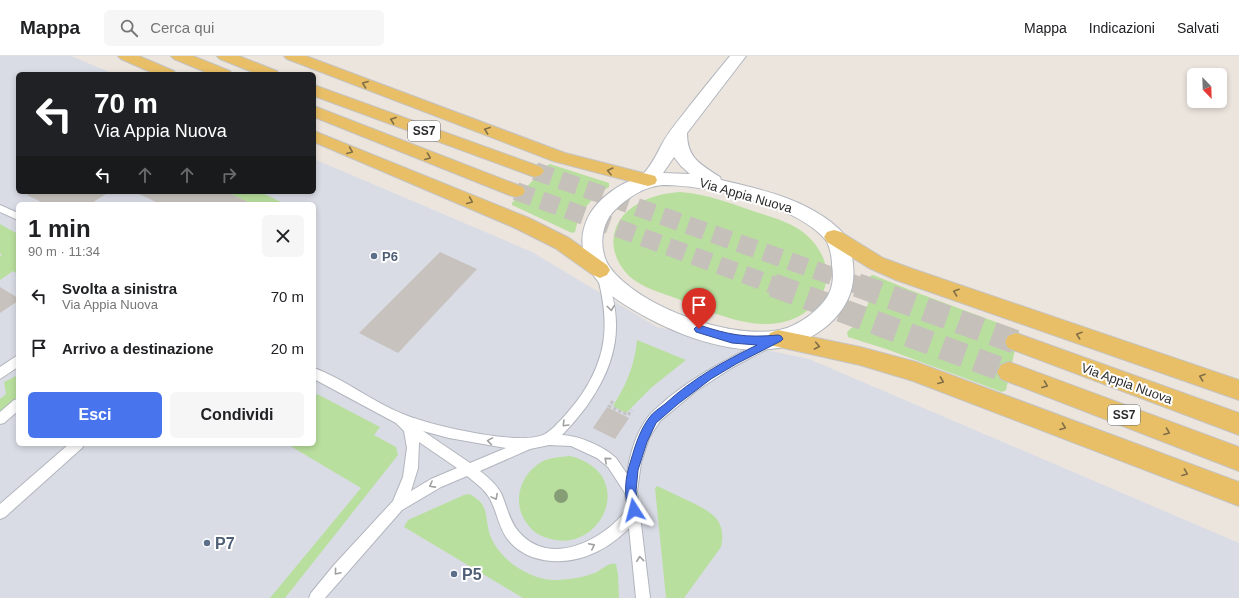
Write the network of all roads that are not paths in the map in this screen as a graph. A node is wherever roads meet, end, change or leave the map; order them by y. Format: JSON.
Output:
{"nodes":[{"id":1,"x":126,"y":56,"type":"edge"},
{"id":2,"x":179,"y":56,"type":"edge"},
{"id":3,"x":225,"y":56,"type":"edge"},
{"id":4,"x":292,"y":56,"type":"edge"},
{"id":5,"x":738,"y":56,"type":"edge"},
{"id":6,"x":163,"y":72,"type":"edge"},
{"id":7,"x":219,"y":72,"type":"edge"},
{"id":8,"x":266,"y":72,"type":"edge"},
{"id":9,"x":316,"y":91,"type":"edge"},
{"id":10,"x":316,"y":112,"type":"edge"},
{"id":11,"x":678,"y":132,"type":"junction"},
{"id":12,"x":316,"y":137,"type":"edge"},
{"id":13,"x":535,"y":171,"type":"tunnel mouth"},
{"id":14,"x":648,"y":180,"type":"junction"},
{"id":15,"x":717,"y":184,"type":"junction"},
{"id":16,"x":516,"y":191,"type":"tunnel mouth"},
{"id":17,"x":0,"y":208,"type":"edge"},
{"id":18,"x":16,"y":216,"type":"edge"},
{"id":19,"x":834,"y":237,"type":"junction"},
{"id":20,"x":600,"y":270,"type":"junction"},
{"id":21,"x":778,"y":339,"type":"junction"},
{"id":22,"x":1016,"y":342,"type":"tunnel mouth"},
{"id":23,"x":16,"y":362,"type":"edge"},
{"id":24,"x":1009,"y":372,"type":"tunnel mouth"},
{"id":25,"x":0,"y":374,"type":"edge"},
{"id":26,"x":316,"y":374,"type":"edge"},
{"id":27,"x":1239,"y":390,"type":"edge"},
{"id":28,"x":16,"y":406,"type":"edge"},
{"id":29,"x":0,"y":419,"type":"edge"},
{"id":30,"x":400,"y":419,"type":"junction"},
{"id":31,"x":1239,"y":424,"type":"edge"},
{"id":32,"x":410,"y":429,"type":"junction"},
{"id":33,"x":549,"y":439,"type":"junction"},
{"id":34,"x":529,"y":444,"type":"junction"},
{"id":35,"x":76,"y":446,"type":"edge"},
{"id":36,"x":1239,"y":459,"type":"edge"},
{"id":37,"x":468,"y":469,"type":"junction"},
{"id":38,"x":631,"y":491,"type":"junction"},
{"id":39,"x":1239,"y":494,"type":"edge"},
{"id":40,"x":397,"y":506,"type":"junction"},
{"id":41,"x":634,"y":510,"type":"junction"},
{"id":42,"x":0,"y":513,"type":"edge"},
{"id":43,"x":316,"y":598,"type":"edge"},
{"id":44,"x":643,"y":598,"type":"edge"}],
"edges":[{"from":1,"to":6,"type":"main road"},
{"from":2,"to":7,"type":"main road"},
{"from":3,"to":8,"type":"main road"},
{"from":14,"to":4,"type":"main road","one_way":true},
{"from":5,"to":11,"type":"street"},
{"from":13,"to":9,"type":"main road","number":"SS7","one_way":true},
{"from":10,"to":16,"type":"main road","number":"SS7","one_way":true},
{"from":11,"to":14,"type":"street"},
{"from":11,"to":15,"type":"street"},
{"from":12,"to":20,"type":"main road","one_way":true},
{"from":14,"to":15,"type":"street","name":"Via Appia Nuova"},
{"from":14,"to":20,"type":"street","name":"Via Appia Nuova"},
{"from":15,"to":19,"type":"street","name":"Via Appia Nuova"},
{"from":17,"to":18,"type":"lane"},
{"from":19,"to":21,"type":"street","name":"Via Appia Nuova"},
{"from":27,"to":19,"type":"main road","one_way":true},
{"from":20,"to":21,"type":"street","name":"Via Appia Nuova"},
{"from":20,"to":33,"type":"lane","one_way":true},
{"from":21,"to":38,"type":"lane"},
{"from":21,"to":39,"type":"main road","one_way":true},
{"from":22,"to":31,"type":"main road","name":"Via Appia Nuova","number":"SS7"},
{"from":23,"to":25,"type":"lane"},
{"from":24,"to":36,"type":"main road","number":"SS7","one_way":true},
{"from":26,"to":30,"type":"lane"},
{"from":28,"to":29,"type":"lane"},
{"from":30,"to":32,"type":"lane"},
{"from":34,"to":30,"type":"lane","one_way":true},
{"from":32,"to":37,"type":"lane"},
{"from":32,"to":40,"type":"lane"},
{"from":33,"to":34,"type":"lane"},
{"from":38,"to":33,"type":"lane","one_way":true},
{"from":34,"to":37,"type":"lane"},
{"from":35,"to":42,"type":"lane"},
{"from":37,"to":40,"type":"lane","one_way":true},
{"from":37,"to":41,"type":"lane","one_way":true},
{"from":38,"to":41,"type":"lane"},
{"from":40,"to":43,"type":"lane","one_way":true},
{"from":44,"to":41,"type":"lane","one_way":true}]}
